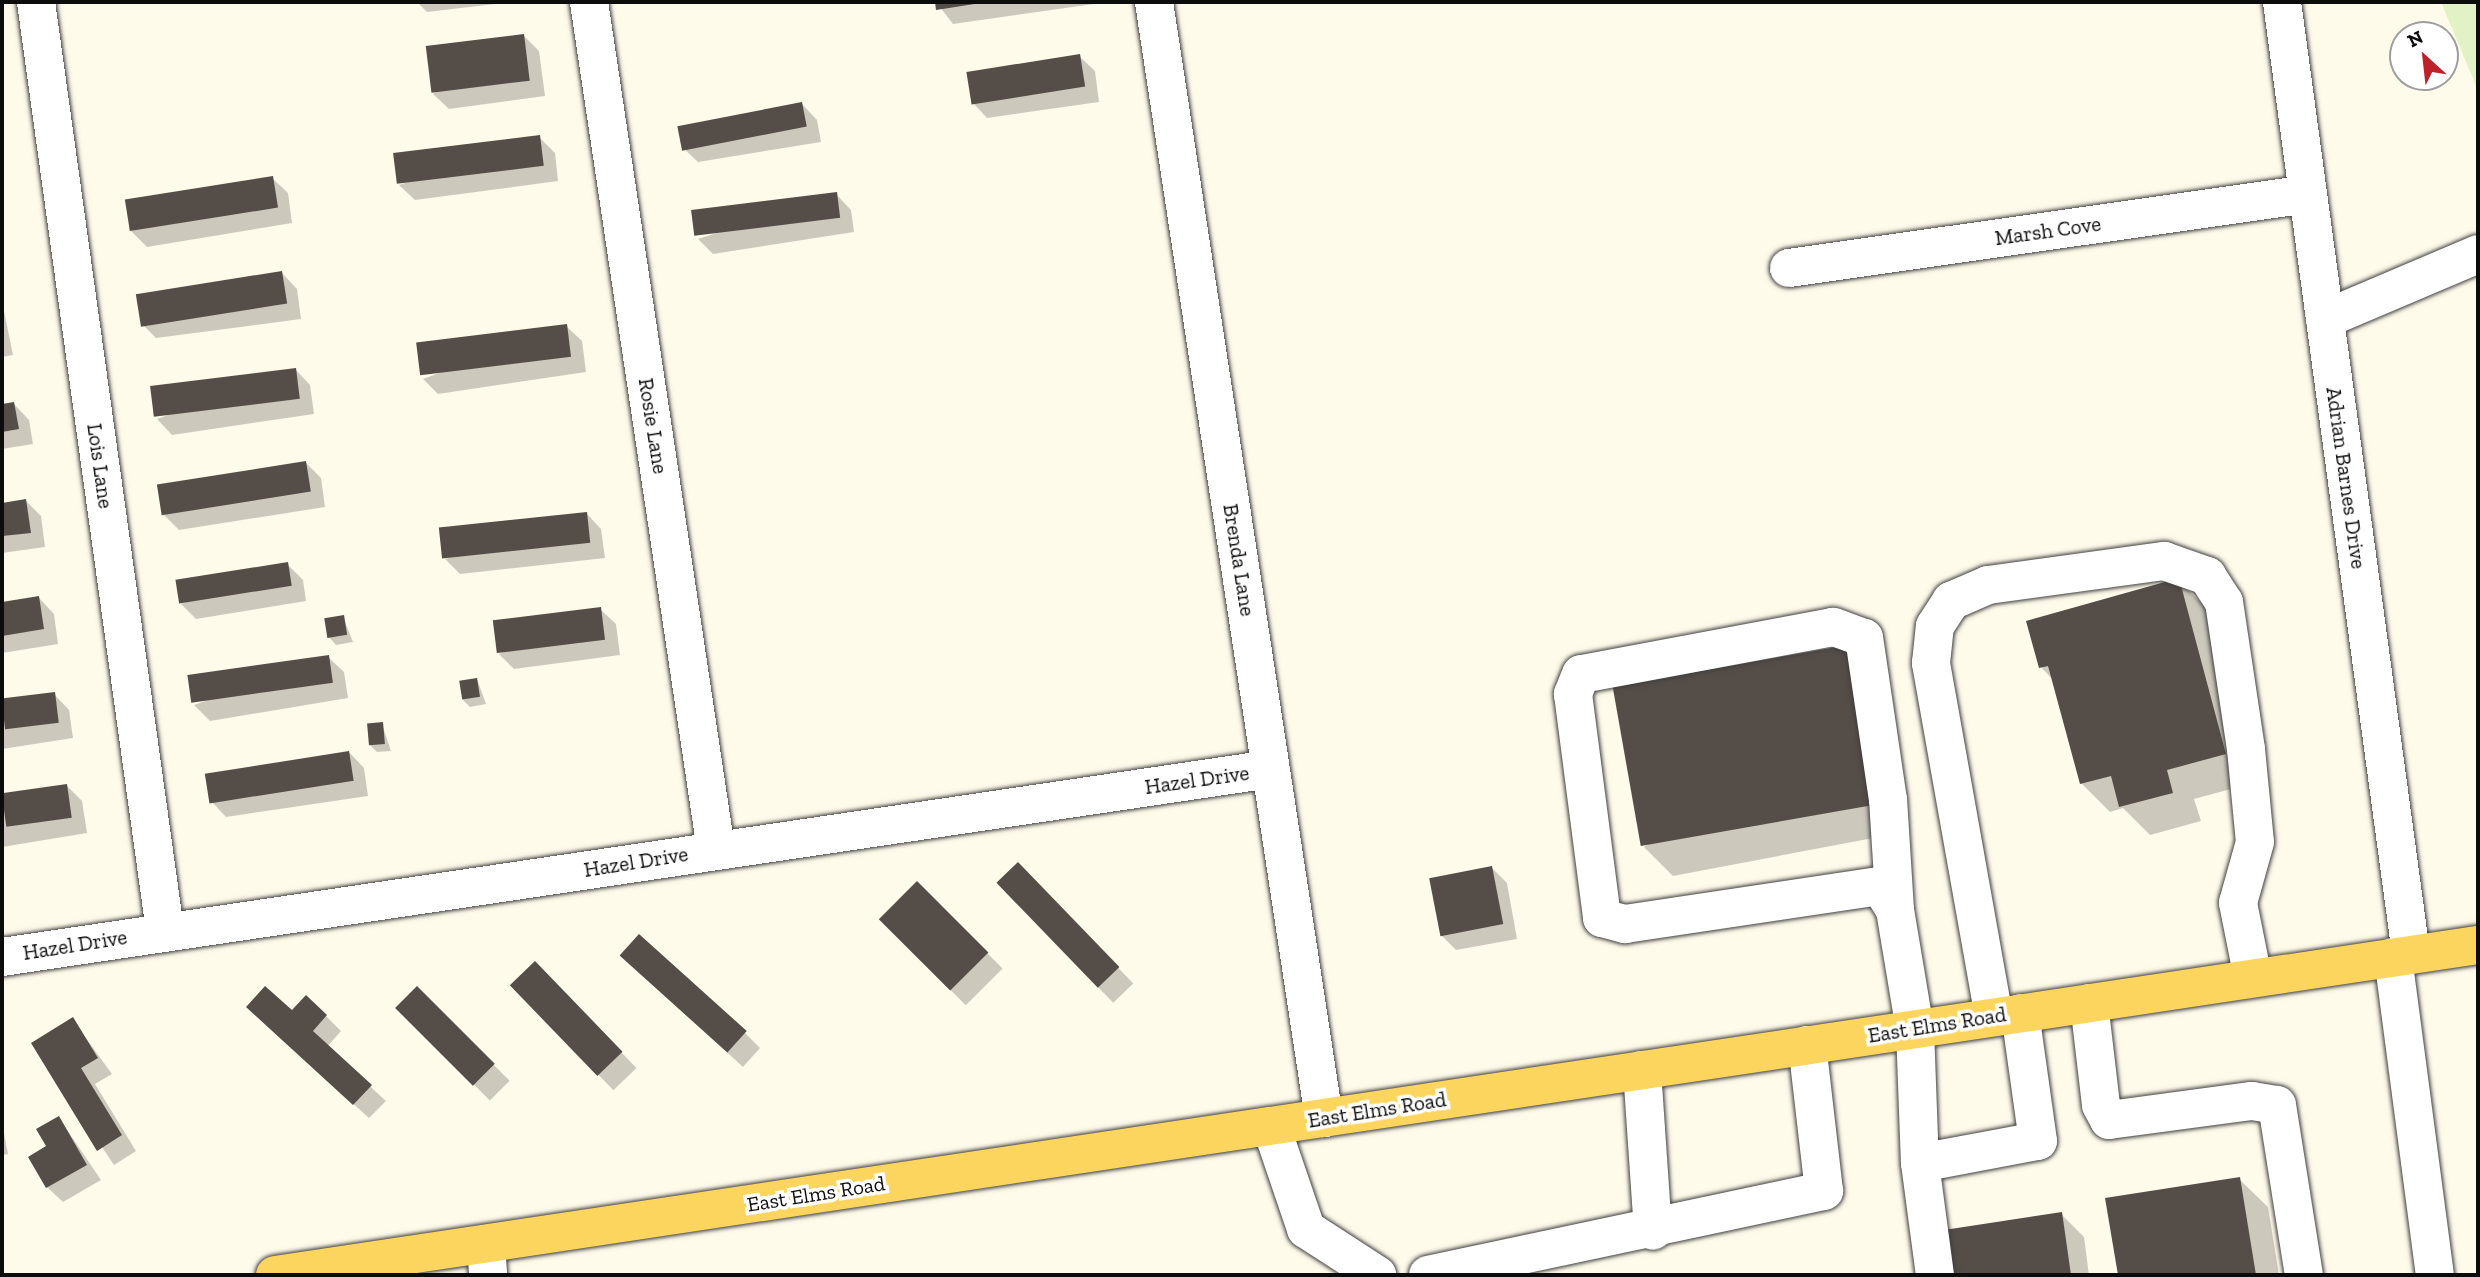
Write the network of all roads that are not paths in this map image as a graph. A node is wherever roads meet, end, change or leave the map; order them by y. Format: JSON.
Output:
{"nodes":[{"id":1,"x":36,"y":2,"type":"edge"},
{"id":2,"x":589,"y":2,"type":"edge"},
{"id":3,"x":1154,"y":2,"type":"edge"},
{"id":4,"x":2282,"y":2,"type":"edge"},
{"id":5,"x":2308,"y":194,"type":"junction"},
{"id":6,"x":2478,"y":254,"type":"edge"},
{"id":7,"x":1789,"y":268,"type":"dead end"},
{"id":8,"x":2325,"y":319,"type":"junction"},
{"id":9,"x":1270,"y":769,"type":"junction"},
{"id":10,"x":716,"y":850,"type":"junction"},
{"id":11,"x":1895,"y":910,"type":"junction"},
{"id":12,"x":165,"y":931,"type":"junction"},
{"id":13,"x":2478,"y":945,"type":"edge"},
{"id":14,"x":2402,"y":956,"type":"junction"},
{"id":15,"x":2,"y":957,"type":"edge"},
{"id":16,"x":2253,"y":978,"type":"junction"},
{"id":17,"x":2089,"y":1003,"type":"junction"},
{"id":18,"x":2007,"y":1015,"type":"junction"},
{"id":19,"x":1915,"y":1029,"type":"junction"},
{"id":20,"x":1807,"y":1045,"type":"junction"},
{"id":21,"x":1642,"y":1070,"type":"junction"},
{"id":22,"x":1324,"y":1118,"type":"junction"},
{"id":23,"x":1270,"y":1126,"type":"junction"},
{"id":24,"x":1920,"y":1163,"type":"junction"},
{"id":25,"x":1653,"y":1231,"type":"junction"},
{"id":26,"x":487,"y":1259,"type":"edge"},
{"id":27,"x":275,"y":1275,"type":"edge"},
{"id":28,"x":1377,"y":1275,"type":"edge"},
{"id":29,"x":1428,"y":1275,"type":"edge"},
{"id":30,"x":1935,"y":1275,"type":"edge"},
{"id":31,"x":2304,"y":1275,"type":"edge"},
{"id":32,"x":2435,"y":1275,"type":"edge"}],
"edges":[{"from":1,"to":12,"type":"street","name":"Lois Lane"},
{"from":2,"to":10,"type":"street","name":"Rosie Lane"},
{"from":3,"to":9,"type":"street","name":"Brenda Lane"},
{"from":4,"to":5,"type":"street","name":"Adrian Barnes Drive"},
{"from":5,"to":7,"type":"street","name":"Marsh Cove"},
{"from":5,"to":8,"type":"street","name":"Adrian Barnes Drive"},
{"from":6,"to":8,"type":"street"},
{"from":8,"to":14,"type":"street","name":"Adrian Barnes Drive"},
{"from":9,"to":10,"type":"street","name":"Hazel Drive"},
{"from":9,"to":22,"type":"street","name":"Brenda Lane"},
{"from":10,"to":12,"type":"street","name":"Hazel Drive"},
{"from":11,"to":11,"type":"street"},
{"from":11,"to":19,"type":"street"},
{"from":12,"to":15,"type":"street","name":"Hazel Drive"},
{"from":13,"to":14,"type":"main road","name":"East Elms Road"},
{"from":14,"to":16,"type":"main road","name":"East Elms Road"},
{"from":14,"to":32,"type":"street","name":"Adrian Barnes Drive"},
{"from":16,"to":17,"type":"main road","name":"East Elms Road"},
{"from":16,"to":18,"type":"street"},
{"from":17,"to":18,"type":"main road","name":"East Elms Road"},
{"from":17,"to":31,"type":"street"},
{"from":18,"to":19,"type":"main road","name":"East Elms Road"},
{"from":18,"to":24,"type":"street"},
{"from":19,"to":20,"type":"main road","name":"East Elms Road"},
{"from":19,"to":24,"type":"street"},
{"from":20,"to":21,"type":"main road","name":"East Elms Road"},
{"from":20,"to":25,"type":"street"},
{"from":21,"to":22,"type":"main road","name":"East Elms Road"},
{"from":21,"to":25,"type":"street"},
{"from":22,"to":23,"type":"main road","name":"East Elms Road"},
{"from":23,"to":26,"type":"main road","name":"East Elms Road"},
{"from":23,"to":28,"type":"street"},
{"from":24,"to":30,"type":"street"},
{"from":25,"to":29,"type":"street"},
{"from":26,"to":27,"type":"main road","name":"East Elms Road"}]}
